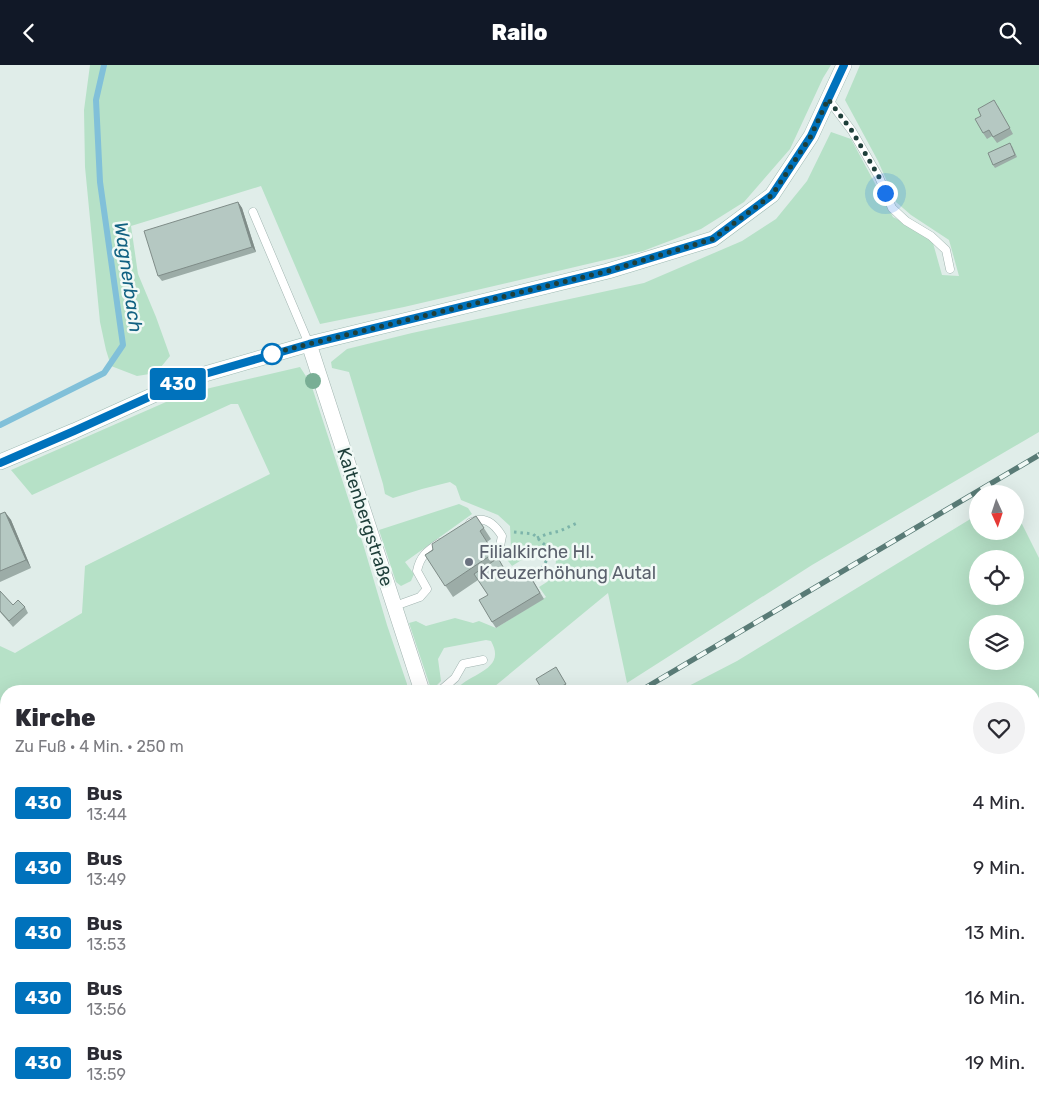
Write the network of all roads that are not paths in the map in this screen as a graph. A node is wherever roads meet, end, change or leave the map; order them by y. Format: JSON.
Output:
{"nodes":[{"id":1,"x":844,"y":65,"type":"edge"},
{"id":2,"x":828,"y":99,"type":"junction"},
{"id":3,"x":253,"y":213,"type":"dead end"},
{"id":4,"x":950,"y":269,"type":"dead end"},
{"id":5,"x":309,"y":344,"type":"junction"},
{"id":6,"x":0,"y":463,"type":"edge"},
{"id":7,"x":465,"y":526,"type":"edge"},
{"id":8,"x":450,"y":536,"type":"edge"},
{"id":9,"x":500,"y":546,"type":"dead end"},
{"id":10,"x":395,"y":606,"type":"junction"},
{"id":11,"x":483,"y":660,"type":"dead end"},
{"id":12,"x":420,"y":685,"type":"edge"},
{"id":13,"x":447,"y":685,"type":"edge"}],
"edges":[{"from":1,"to":2,"type":"main road"},
{"from":2,"to":4,"type":"lane"},
{"from":2,"to":5,"type":"main road"},
{"from":3,"to":5,"type":"lane"},
{"from":5,"to":6,"type":"main road"},
{"from":5,"to":10,"type":"main road","name":"Kaltenbergstraße"},
{"from":7,"to":9,"type":"lane"},
{"from":8,"to":10,"type":"lane"},
{"from":10,"to":12,"type":"main road","name":"Kaltenbergstraße"},
{"from":11,"to":13,"type":"lane"}]}
